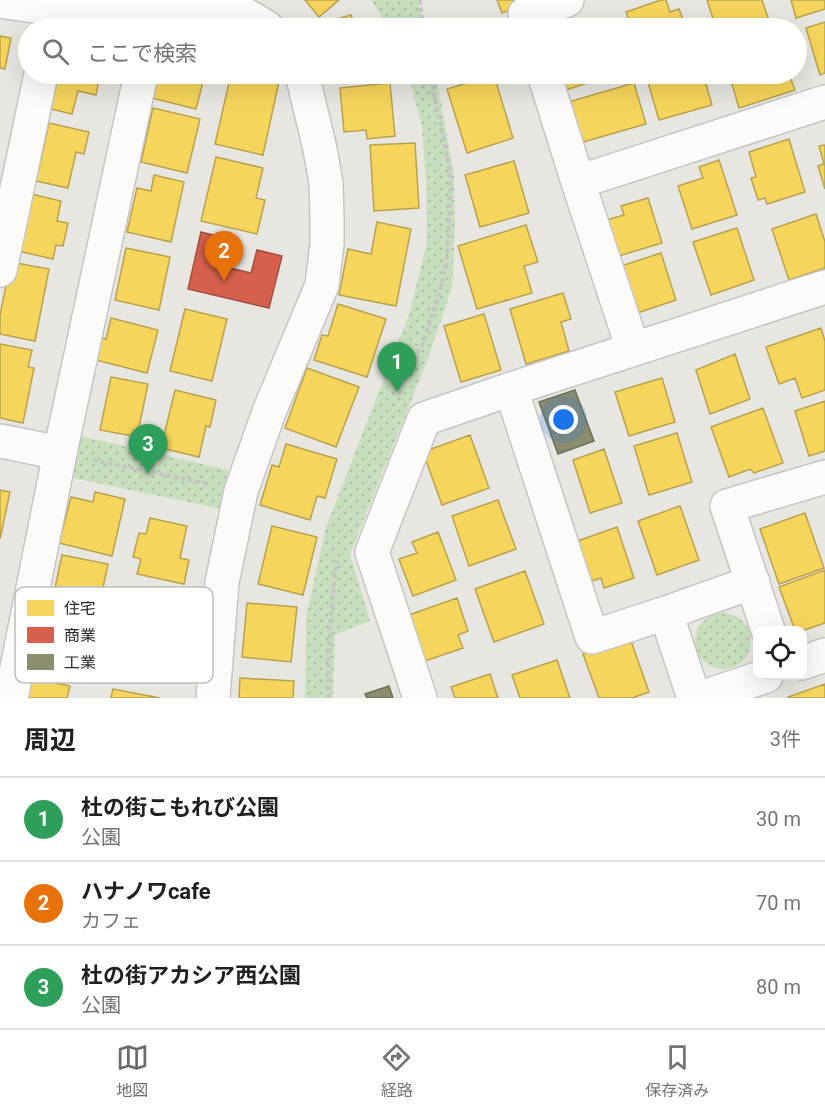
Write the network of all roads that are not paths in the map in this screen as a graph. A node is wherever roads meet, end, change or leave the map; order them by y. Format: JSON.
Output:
{"nodes":[{"id":1,"x":567,"y":0,"type":"edge"},
{"id":2,"x":0,"y":1,"type":"edge"},
{"id":3,"x":50,"y":18,"type":"edge"},
{"id":4,"x":154,"y":18,"type":"edge"},
{"id":5,"x":251,"y":18,"type":"edge"},
{"id":6,"x":526,"y":18,"type":"edge"},
{"id":7,"x":39,"y":84,"type":"edge"},
{"id":8,"x":139,"y":84,"type":"edge"},
{"id":9,"x":304,"y":84,"type":"edge"},
{"id":10,"x":547,"y":84,"type":"edge"},
{"id":11,"x":825,"y":102,"type":"edge"},
{"id":12,"x":578,"y":183,"type":"junction"},
{"id":13,"x":0,"y":270,"type":"edge"},
{"id":14,"x":825,"y":287,"type":"edge"},
{"id":15,"x":633,"y":349,"type":"junction"},
{"id":16,"x":511,"y":389,"type":"junction"},
{"id":17,"x":0,"y":441,"type":"edge"},
{"id":18,"x":60,"y":453,"type":"junction"},
{"id":19,"x":825,"y":477,"type":"edge"},
{"id":20,"x":753,"y":582,"type":"junction"},
{"id":21,"x":33,"y":587,"type":"edge"},
{"id":22,"x":666,"y":613,"type":"junction"},
{"id":23,"x":767,"y":626,"type":"edge"},
{"id":24,"x":825,"y":655,"type":"edge"},
{"id":25,"x":807,"y":661,"type":"edge"},
{"id":26,"x":15,"y":678,"type":"edge"},
{"id":27,"x":753,"y":680,"type":"edge"},
{"id":28,"x":11,"y":698,"type":"edge"},
{"id":29,"x":213,"y":698,"type":"edge"},
{"id":30,"x":420,"y":698,"type":"edge"},
{"id":31,"x":694,"y":698,"type":"edge"},
{"id":32,"x":701,"y":698,"type":"edge"}],
"edges":[{"from":1,"to":6,"type":"street"},
{"from":2,"to":3,"type":"street"},
{"from":4,"to":5,"type":"street"},
{"from":7,"to":13,"type":"street"},
{"from":8,"to":18,"type":"street"},
{"from":9,"to":29,"type":"street"},
{"from":10,"to":12,"type":"street"},
{"from":11,"to":12,"type":"street"},
{"from":12,"to":15,"type":"street"},
{"from":14,"to":15,"type":"street"},
{"from":15,"to":16,"type":"street"},
{"from":16,"to":22,"type":"street"},
{"from":16,"to":30,"type":"street"},
{"from":17,"to":18,"type":"street"},
{"from":18,"to":21,"type":"street"},
{"from":19,"to":20,"type":"street"},
{"from":20,"to":22,"type":"street"},
{"from":20,"to":23,"type":"street"},
{"from":22,"to":31,"type":"street"},
{"from":24,"to":25,"type":"street"},
{"from":26,"to":28,"type":"street"},
{"from":27,"to":32,"type":"street"}]}
